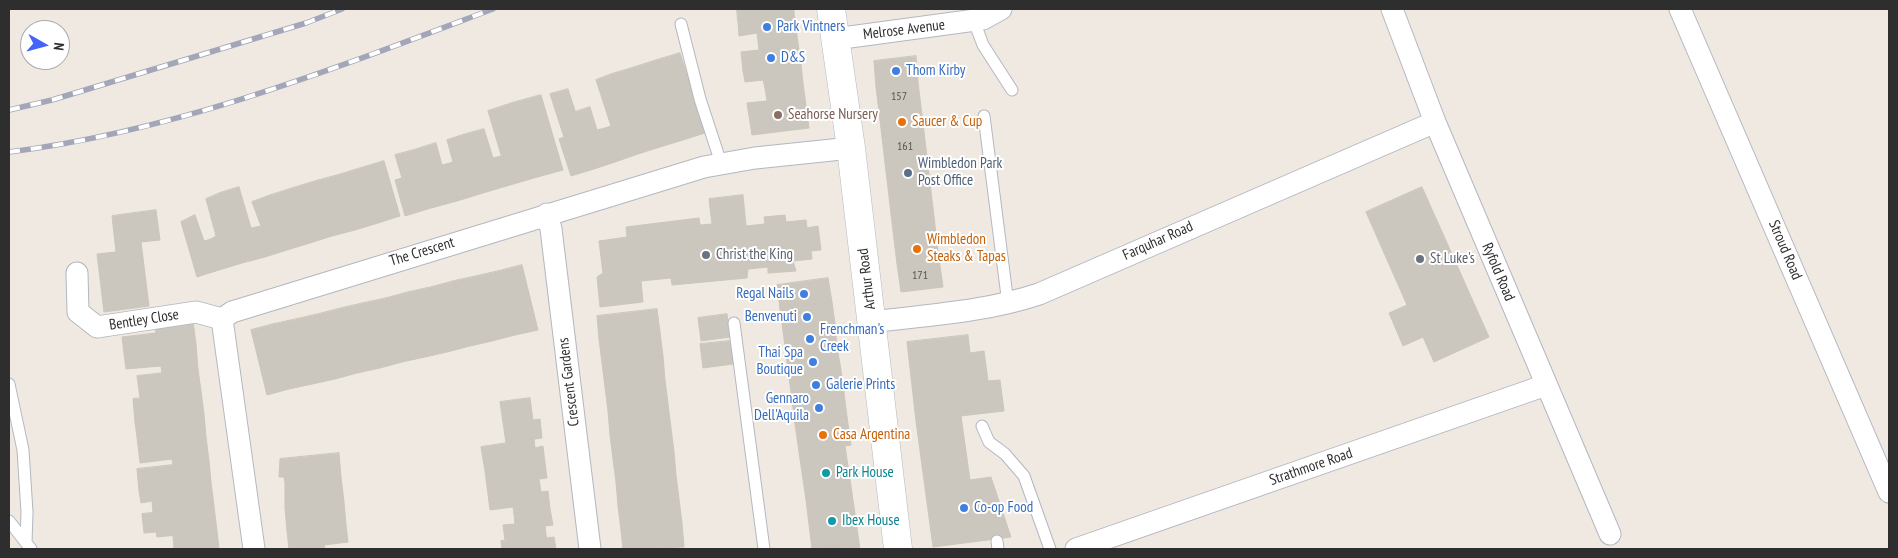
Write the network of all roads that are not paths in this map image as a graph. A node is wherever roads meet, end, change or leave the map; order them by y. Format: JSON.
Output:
{"nodes":[{"id":1,"x":831,"y":9,"type":"edge"},
{"id":2,"x":1001,"y":9,"type":"edge"},
{"id":3,"x":1392,"y":9,"type":"edge"},
{"id":4,"x":1680,"y":9,"type":"edge"},
{"id":5,"x":974,"y":20,"type":"junction"},
{"id":6,"x":681,"y":24,"type":"dead end"},
{"id":7,"x":835,"y":39,"type":"junction"},
{"id":8,"x":1012,"y":90,"type":"dead end"},
{"id":9,"x":984,"y":116,"type":"dead end"},
{"id":10,"x":1434,"y":122,"type":"junction"},
{"id":11,"x":851,"y":148,"type":"junction"},
{"id":12,"x":721,"y":164,"type":"junction"},
{"id":13,"x":547,"y":214,"type":"junction"},
{"id":14,"x":77,"y":273,"type":"dead end"},
{"id":15,"x":1008,"y":304,"type":"junction"},
{"id":16,"x":222,"y":319,"type":"junction"},
{"id":17,"x":872,"y":322,"type":"junction"},
{"id":18,"x":734,"y":323,"type":"dead end"},
{"id":19,"x":9,"y":384,"type":"edge"},
{"id":20,"x":1546,"y":385,"type":"junction"},
{"id":21,"x":982,"y":426,"type":"dead end"},
{"id":22,"x":1889,"y":492,"type":"edge"},
{"id":23,"x":9,"y":521,"type":"edge"},
{"id":24,"x":1610,"y":534,"type":"dead end"},
{"id":25,"x":28,"y":546,"type":"edge"},
{"id":26,"x":254,"y":549,"type":"edge"},
{"id":27,"x":590,"y":549,"type":"edge"},
{"id":28,"x":764,"y":549,"type":"edge"},
{"id":29,"x":898,"y":549,"type":"edge"},
{"id":30,"x":1050,"y":549,"type":"edge"},
{"id":31,"x":1076,"y":549,"type":"edge"}],
"edges":[{"from":1,"to":7,"type":"street","name":"Arthur Road"},
{"from":2,"to":5,"type":"street","name":"Melrose Avenue"},
{"from":3,"to":10,"type":"street","name":"Ryfold Road"},
{"from":4,"to":22,"type":"street","name":"Stroud Road"},
{"from":5,"to":7,"type":"street","name":"Melrose Avenue"},
{"from":5,"to":8,"type":"lane"},
{"from":6,"to":12,"type":"lane"},
{"from":7,"to":11,"type":"street","name":"Arthur Road"},
{"from":9,"to":15,"type":"lane"},
{"from":10,"to":15,"type":"street","name":"Farquhar Road"},
{"from":10,"to":20,"type":"street","name":"Ryfold Road"},
{"from":11,"to":12,"type":"street","name":"The Crescent"},
{"from":11,"to":17,"type":"street","name":"Arthur Road"},
{"from":12,"to":13,"type":"street","name":"The Crescent"},
{"from":13,"to":16,"type":"street","name":"The Crescent"},
{"from":13,"to":27,"type":"street","name":"Crescent Gardens"},
{"from":14,"to":16,"type":"street","name":"Bentley Close"},
{"from":15,"to":17,"type":"street","name":"Farquhar Road"},
{"from":16,"to":26,"type":"street"},
{"from":17,"to":29,"type":"street","name":"Arthur Road"},
{"from":18,"to":28,"type":"lane"},
{"from":19,"to":25,"type":"lane"},
{"from":20,"to":24,"type":"street","name":"Ryfold Road"},
{"from":20,"to":31,"type":"street","name":"Strathmore Road"},
{"from":21,"to":30,"type":"lane"},
{"from":23,"to":25,"type":"lane"}]}
